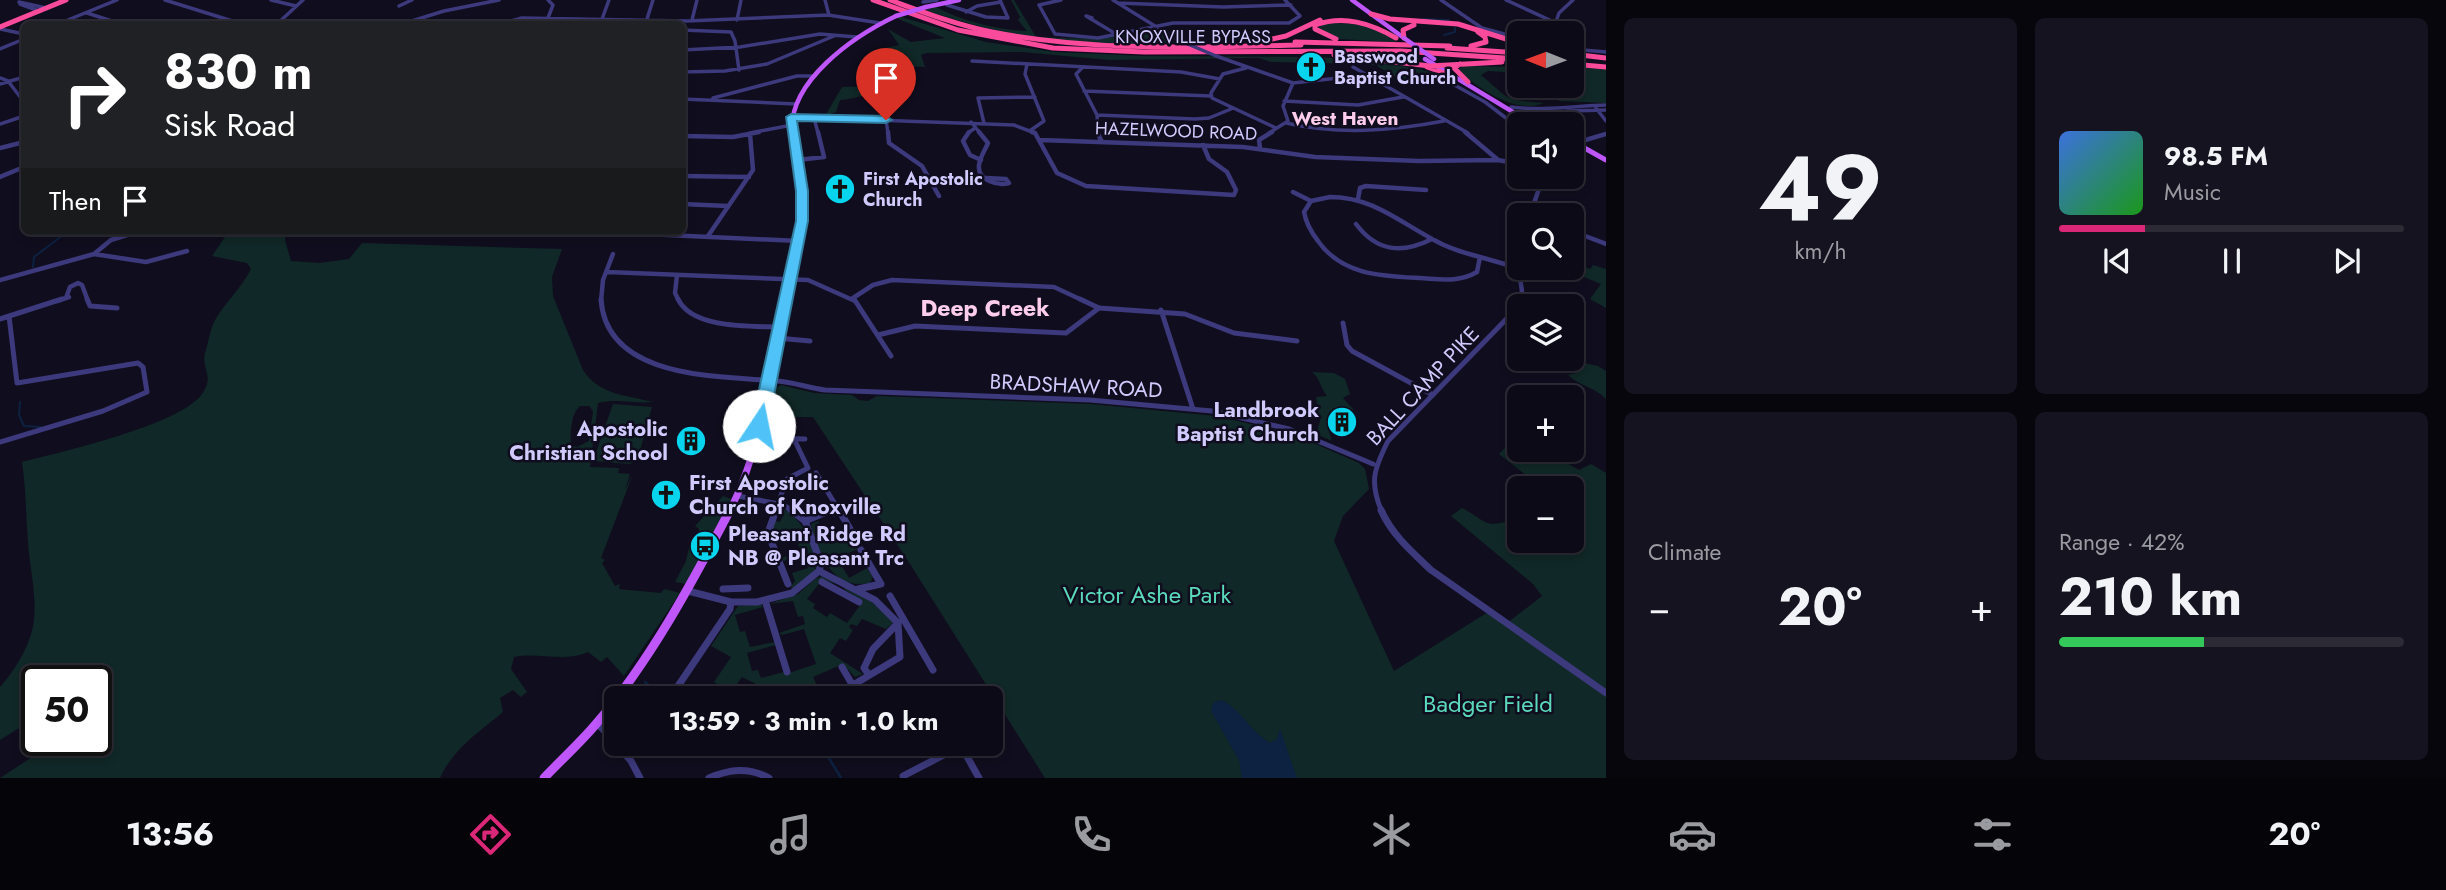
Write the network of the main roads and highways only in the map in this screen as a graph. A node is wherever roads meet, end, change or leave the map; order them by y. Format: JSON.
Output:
{"nodes":[{"id":1,"x":60,"y":0,"type":"edge"},
{"id":2,"x":66,"y":0,"type":"edge"},
{"id":3,"x":873,"y":0,"type":"edge"},
{"id":4,"x":890,"y":0,"type":"edge"},
{"id":5,"x":958,"y":0,"type":"edge"},
{"id":6,"x":1349,"y":0,"type":"edge"},
{"id":7,"x":40,"y":9,"type":"junction"},
{"id":8,"x":1368,"y":14,"type":"junction"},
{"id":9,"x":0,"y":26,"type":"edge"},
{"id":10,"x":1404,"y":38,"type":"junction"},
{"id":11,"x":1507,"y":38,"type":"edge"},
{"id":12,"x":1394,"y":40,"type":"junction"},
{"id":13,"x":1242,"y":44,"type":"junction"},
{"id":14,"x":1437,"y":45,"type":"junction"},
{"id":15,"x":1209,"y":46,"type":"junction"},
{"id":16,"x":1243,"y":51,"type":"junction"},
{"id":17,"x":1507,"y":52,"type":"edge"},
{"id":18,"x":1507,"y":52,"type":"edge"},
{"id":19,"x":1584,"y":56,"type":"edge"},
{"id":20,"x":1605,"y":56,"type":"edge"},
{"id":21,"x":1584,"y":57,"type":"edge"},
{"id":22,"x":1507,"y":60,"type":"edge"},
{"id":23,"x":1507,"y":62,"type":"edge"},
{"id":24,"x":1404,"y":63,"type":"junction"},
{"id":25,"x":1437,"y":63,"type":"junction"},
{"id":26,"x":1460,"y":64,"type":"junction"},
{"id":27,"x":1584,"y":65,"type":"edge"},
{"id":28,"x":1606,"y":67,"type":"edge"},
{"id":29,"x":1445,"y":76,"type":"junction"},
{"id":30,"x":1468,"y":82,"type":"junction"},
{"id":31,"x":1509,"y":109,"type":"junction"},
{"id":32,"x":1514,"y":112,"type":"edge"},
{"id":33,"x":1516,"y":112,"type":"edge"},
{"id":34,"x":1584,"y":149,"type":"edge"},
{"id":35,"x":1606,"y":160,"type":"edge"},
{"id":36,"x":544,"y":778,"type":"edge"}],
"edges":[{"from":1,"to":7,"type":"highway"},
{"from":2,"to":7,"type":"highway"},
{"from":3,"to":16,"type":"highway","name":"KNOXVILLE BYPASS"},
{"from":4,"to":15,"type":"highway","name":"KNOXVILLE BYPASS"},
{"from":5,"to":36,"type":"main road","bridge":true},
{"from":6,"to":8,"type":"main road"},
{"from":7,"to":9,"type":"highway"},
{"from":8,"to":10,"type":"main road"},
{"from":8,"to":11,"type":"highway"},
{"from":8,"to":12,"type":"main road"},
{"from":8,"to":13,"type":"highway"},
{"from":10,"to":14,"type":"highway"},
{"from":10,"to":25,"type":"main road","bridge":true},
{"from":12,"to":12,"type":"highway"},
{"from":12,"to":13,"type":"highway"},
{"from":12,"to":14,"type":"highway"},
{"from":12,"to":25,"type":"main road","bridge":true},
{"from":13,"to":15,"type":"highway"},
{"from":14,"to":18,"type":"highway"},
{"from":15,"to":17,"type":"highway","name":"KNOXVILLE BYPASS"},
{"from":16,"to":22,"type":"highway","name":"KNOXVILLE BYPASS"},
{"from":16,"to":24,"type":"highway"},
{"from":19,"to":20,"type":"highway"},
{"from":20,"to":21,"type":"highway"},
{"from":23,"to":26,"type":"highway"},
{"from":24,"to":25,"type":"highway"},
{"from":24,"to":29,"type":"highway"},
{"from":25,"to":26,"type":"highway"},
{"from":25,"to":29,"type":"main road"},
{"from":25,"to":30,"type":"main road"},
{"from":26,"to":30,"type":"highway"},
{"from":27,"to":28,"type":"highway"},
{"from":29,"to":31,"type":"main road"},
{"from":30,"to":31,"type":"main road"},
{"from":31,"to":32,"type":"main road"},
{"from":31,"to":33,"type":"main road"},
{"from":34,"to":35,"type":"main road"}]}
